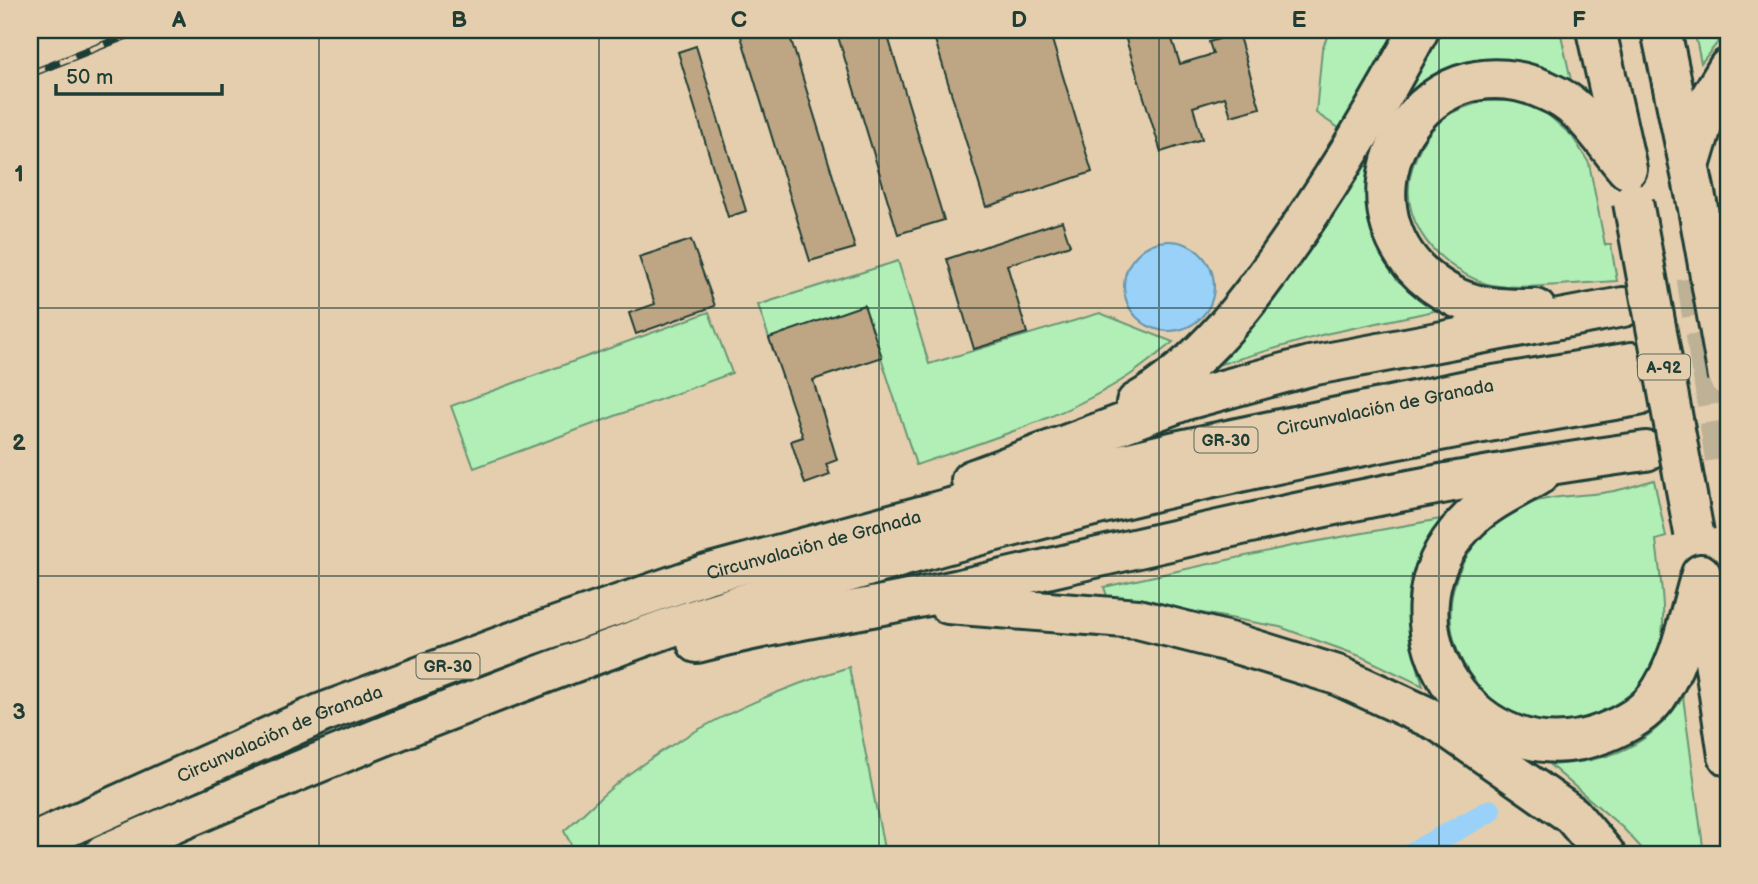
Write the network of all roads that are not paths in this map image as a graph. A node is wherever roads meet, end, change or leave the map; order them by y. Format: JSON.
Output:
{"nodes":[{"id":1,"x":1419,"y":30,"type":"edge"},
{"id":2,"x":1595,"y":30,"type":"edge"},
{"id":3,"x":1661,"y":30,"type":"edge"},
{"id":4,"x":1728,"y":68,"type":"edge"},
{"id":5,"x":1690,"y":165,"type":"junction"},
{"id":6,"x":1630,"y":185,"type":"junction"},
{"id":7,"x":1623,"y":307,"type":"tunnel mouth"},
{"id":8,"x":1583,"y":314,"type":"junction"},
{"id":9,"x":1728,"y":377,"type":"edge"},
{"id":10,"x":1072,"y":441,"type":"junction"},
{"id":11,"x":1646,"y":451,"type":"tunnel mouth"},
{"id":12,"x":1558,"y":463,"type":"junction"},
{"id":13,"x":825,"y":542,"type":"junction"},
{"id":14,"x":1701,"y":574,"type":"junction"},
{"id":15,"x":904,"y":602,"type":"junction"},
{"id":16,"x":602,"y":653,"type":"junction"},
{"id":17,"x":1728,"y":756,"type":"edge"},
{"id":18,"x":82,"y":820,"type":"junction"},
{"id":19,"x":30,"y":827,"type":"edge"},
{"id":20,"x":30,"y":844,"type":"edge"},
{"id":21,"x":104,"y":854,"type":"edge"},
{"id":22,"x":1605,"y":854,"type":"edge"}],
"edges":[{"from":1,"to":10,"type":"highway"},
{"from":2,"to":6,"type":"highway","number":"A-92"},
{"from":3,"to":5,"type":"highway"},
{"from":4,"to":5,"type":"highway"},
{"from":5,"to":9,"type":"highway","bridge":true},
{"from":6,"to":8,"type":"highway"},
{"from":6,"to":14,"type":"highway","number":"A-92","bridge":true},
{"from":7,"to":8,"type":"highway"},
{"from":8,"to":10,"type":"highway"},
{"from":10,"to":13,"type":"highway"},
{"from":11,"to":12,"type":"highway"},
{"from":12,"to":14,"type":"highway"},
{"from":12,"to":15,"type":"highway"},
{"from":13,"to":16,"type":"highway","name":"Circunvalación de Granada","number":"GR-30"},
{"from":13,"to":18,"type":"highway","name":"Circunvalación de Granada","number":"GR-30"},
{"from":14,"to":17,"type":"highway","number":"A-92"},
{"from":15,"to":16,"type":"highway"},
{"from":15,"to":22,"type":"highway"},
{"from":16,"to":21,"type":"highway","name":"Circunvalación de Granada","number":"GR-30"},
{"from":18,"to":19,"type":"highway"},
{"from":18,"to":20,"type":"highway","name":"Circunvalación de Granada","number":"GR-30"}]}
